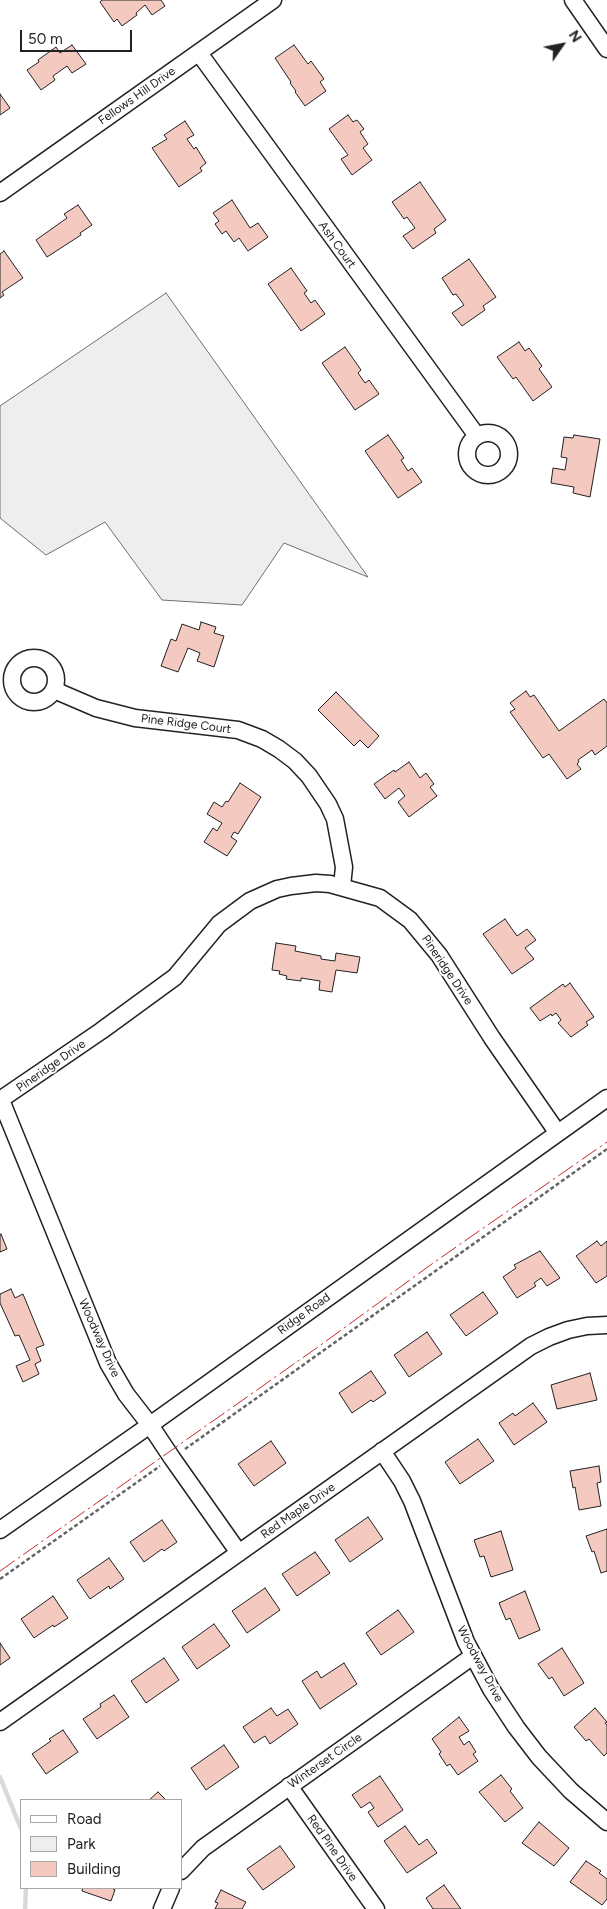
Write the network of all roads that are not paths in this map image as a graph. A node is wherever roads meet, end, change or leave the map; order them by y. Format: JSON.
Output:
{"nodes":[{"id":1,"x":273,"y":0,"type":"edge"},
{"id":2,"x":573,"y":0,"type":"edge"},
{"id":3,"x":607,"y":49,"type":"edge"},
{"id":4,"x":198,"y":53,"type":"junction"},
{"id":5,"x":0,"y":192,"type":"edge"},
{"id":6,"x":476,"y":436,"type":"dead end"},
{"id":7,"x":54,"y":690,"type":"dead end"},
{"id":8,"x":342,"y":886,"type":"junction"},
{"id":9,"x":607,"y":1098,"type":"edge"},
{"id":10,"x":0,"y":1100,"type":"edge"},
{"id":11,"x":557,"y":1132,"type":"junction"},
{"id":12,"x":607,"y":1324,"type":"edge"},
{"id":13,"x":150,"y":1425,"type":"junction"},
{"id":14,"x":382,"y":1451,"type":"junction"},
{"id":15,"x":0,"y":1530,"type":"edge"},
{"id":16,"x":239,"y":1552,"type":"junction"},
{"id":17,"x":473,"y":1656,"type":"junction"},
{"id":18,"x":0,"y":1722,"type":"edge"},
{"id":19,"x":289,"y":1786,"type":"junction"},
{"id":20,"x":607,"y":1822,"type":"edge"},
{"id":21,"x":182,"y":1870,"type":"edge"},
{"id":22,"x":170,"y":1889,"type":"edge"},
{"id":23,"x":162,"y":1909,"type":"edge"},
{"id":24,"x":376,"y":1909,"type":"edge"}],
"edges":[{"from":1,"to":4,"type":"street","name":"Fellows Hill Drive"},
{"from":2,"to":3,"type":"street"},
{"from":4,"to":5,"type":"street","name":"Fellows Hill Drive"},
{"from":4,"to":6,"type":"street","name":"Ash Court"},
{"from":7,"to":8,"type":"street","name":"Pine Ridge Court"},
{"from":8,"to":10,"type":"street","name":"Pineridge Drive"},
{"from":8,"to":11,"type":"street","name":"Pineridge Drive"},
{"from":9,"to":11,"type":"street","name":"Ridge Road"},
{"from":10,"to":13,"type":"street","name":"Woodway Drive"},
{"from":11,"to":13,"type":"street","name":"Ridge Road"},
{"from":12,"to":14,"type":"street","name":"Red Maple Drive"},
{"from":13,"to":15,"type":"street","name":"Ridge Road"},
{"from":13,"to":16,"type":"street","name":"Woodway Drive"},
{"from":14,"to":16,"type":"street","name":"Red Maple Drive"},
{"from":14,"to":17,"type":"street","name":"Woodway Drive"},
{"from":16,"to":18,"type":"street","name":"Red Maple Drive"},
{"from":17,"to":19,"type":"street","name":"Winterset Circle"},
{"from":17,"to":20,"type":"street","name":"Woodway Drive"},
{"from":19,"to":21,"type":"street","name":"Winterset Circle"},
{"from":19,"to":24,"type":"street","name":"Red Pine Drive"},
{"from":22,"to":23,"type":"street"}]}
